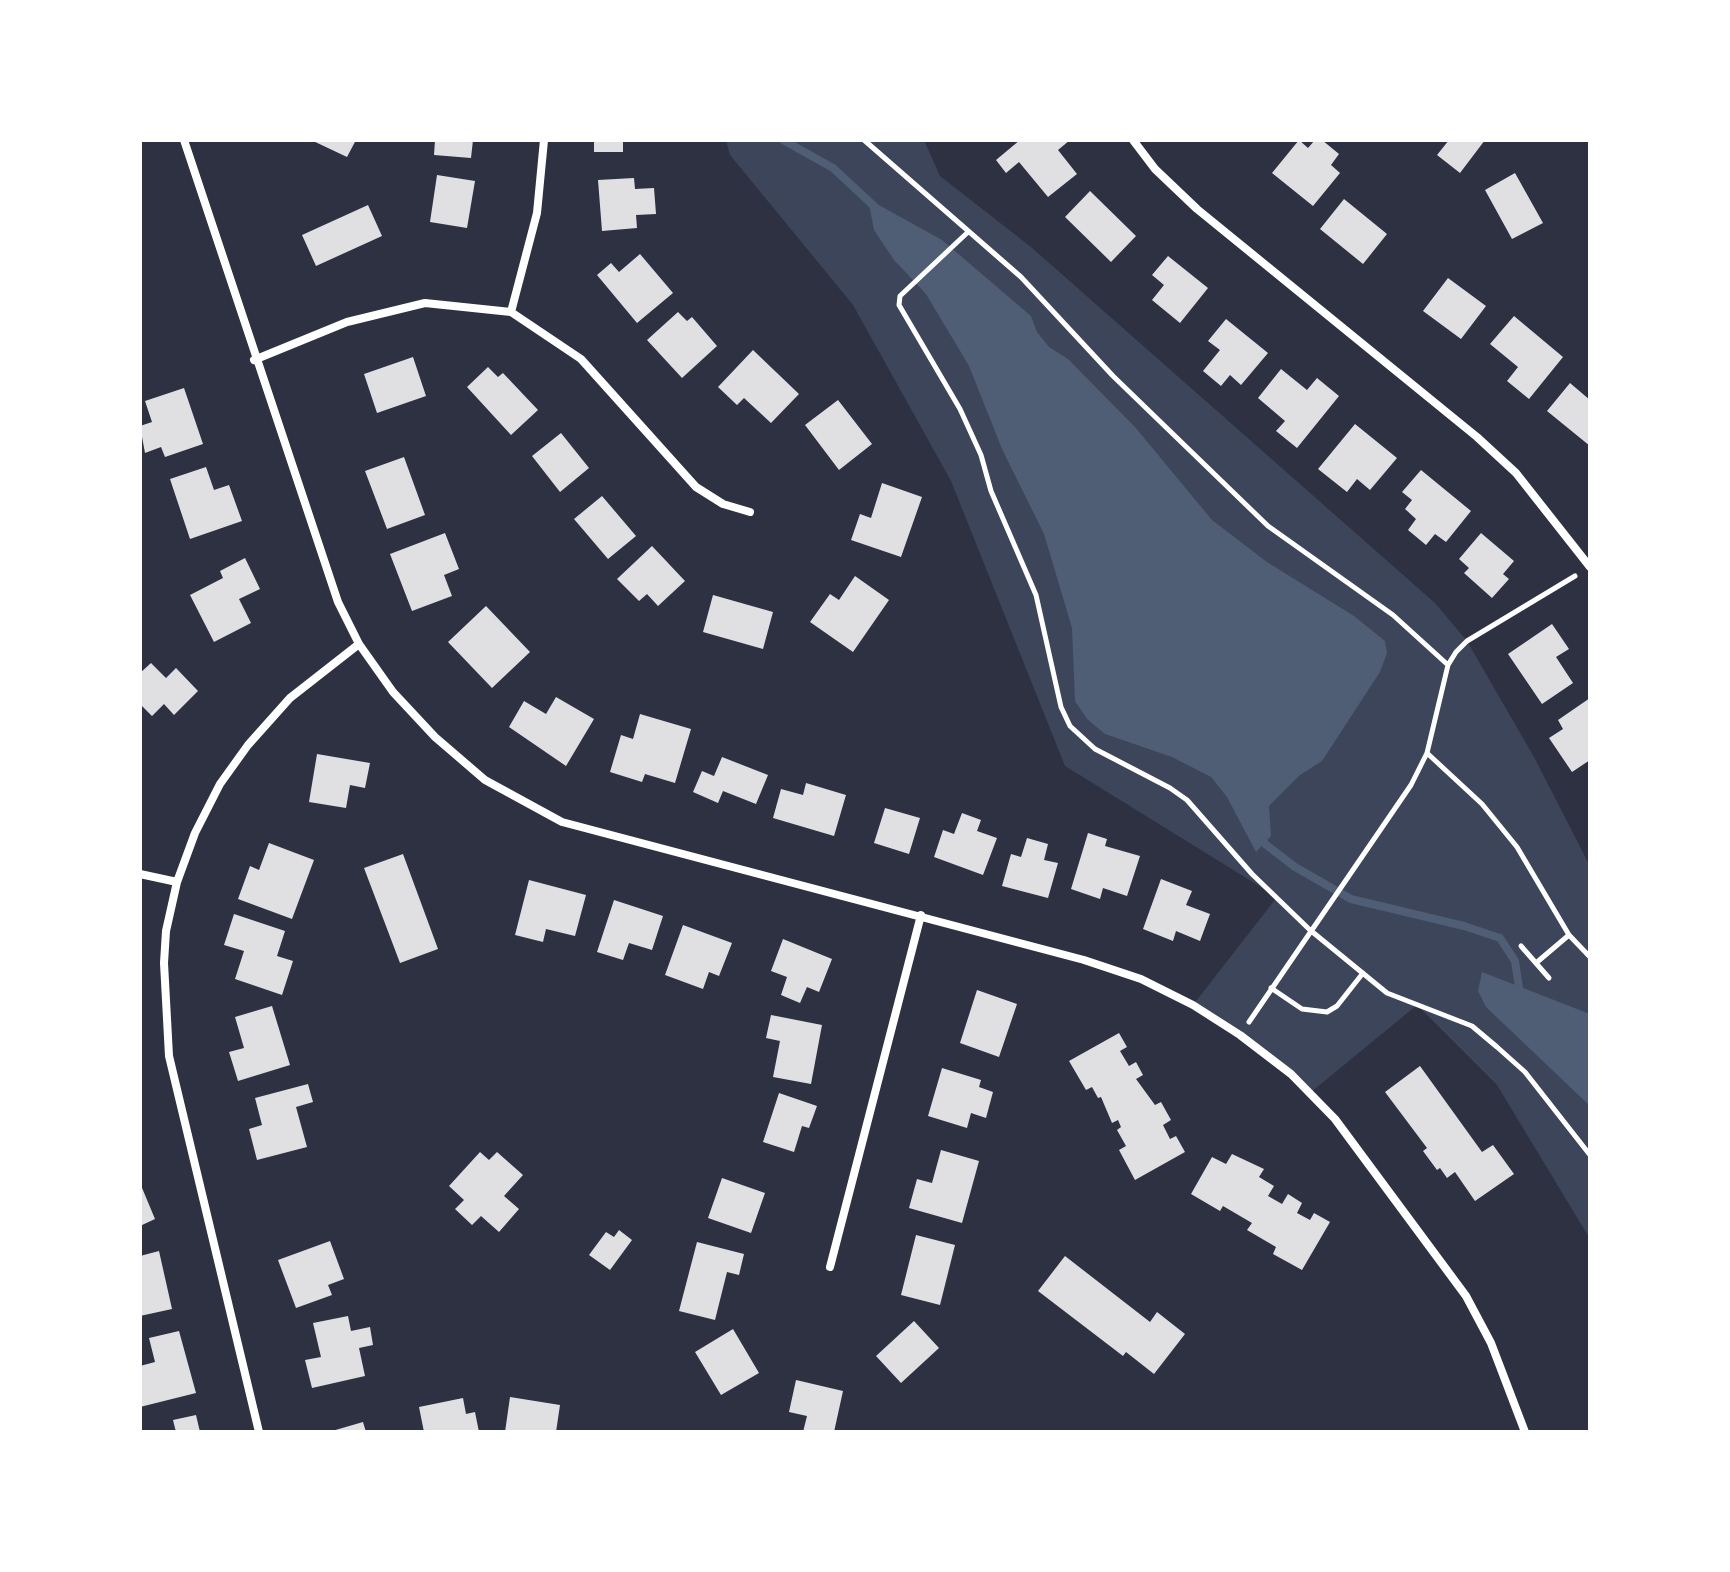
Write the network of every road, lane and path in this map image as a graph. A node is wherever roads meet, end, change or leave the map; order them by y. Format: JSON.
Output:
{"nodes":[{"id":1,"x":184,"y":140,"type":"edge"},
{"id":2,"x":544,"y":140,"type":"edge"},
{"id":3,"x":864,"y":140,"type":"edge"},
{"id":4,"x":1133,"y":140,"type":"edge"},
{"id":5,"x":968,"y":232,"type":"junction"},
{"id":6,"x":511,"y":312,"type":"junction"},
{"id":7,"x":254,"y":360,"type":"junction"},
{"id":8,"x":750,"y":512,"type":"dead end"},
{"id":9,"x":1590,"y":567,"type":"edge"},
{"id":10,"x":359,"y":644,"type":"junction"},
{"id":11,"x":1448,"y":665,"type":"junction"},
{"id":12,"x":1427,"y":753,"type":"junction"},
{"id":13,"x":140,"y":874,"type":"edge"},
{"id":14,"x":177,"y":882,"type":"junction"},
{"id":15,"x":921,"y":915,"type":"junction"},
{"id":16,"x":1310,"y":930,"type":"junction"},
{"id":17,"x":1569,"y":935,"type":"junction"},
{"id":18,"x":1521,"y":946,"type":"dead end"},
{"id":19,"x":1590,"y":957,"type":"edge"},
{"id":20,"x":1536,"y":963,"type":"junction"},
{"id":21,"x":1363,"y":973,"type":"junction"},
{"id":22,"x":1549,"y":978,"type":"dead end"},
{"id":23,"x":1271,"y":988,"type":"junction"},
{"id":24,"x":1240,"y":1035,"type":"junction"},
{"id":25,"x":1590,"y":1155,"type":"edge"},
{"id":26,"x":830,"y":1267,"type":"dead end"},
{"id":27,"x":259,"y":1432,"type":"edge"},
{"id":28,"x":1525,"y":1432,"type":"edge"}],
"edges":[{"from":1,"to":7,"type":"street"},
{"from":2,"to":6,"type":"street"},
{"from":3,"to":5,"type":"path"},
{"from":4,"to":9,"type":"street"},
{"from":5,"to":11,"type":"path"},
{"from":5,"to":16,"type":"path"},
{"from":6,"to":7,"type":"street"},
{"from":6,"to":8,"type":"street"},
{"from":7,"to":10,"type":"street"},
{"from":9,"to":11,"type":"path"},
{"from":10,"to":14,"type":"street"},
{"from":10,"to":15,"type":"street"},
{"from":11,"to":12,"type":"path"},
{"from":12,"to":16,"type":"path"},
{"from":12,"to":17,"type":"path"},
{"from":13,"to":14,"type":"street"},
{"from":14,"to":27,"type":"street"},
{"from":15,"to":24,"type":"street"},
{"from":15,"to":26,"type":"street"},
{"from":16,"to":21,"type":"path"},
{"from":16,"to":23,"type":"path"},
{"from":17,"to":19,"type":"path"},
{"from":17,"to":20,"type":"path"},
{"from":18,"to":20,"type":"path"},
{"from":20,"to":22,"type":"path"},
{"from":21,"to":23,"type":"path"},
{"from":21,"to":25,"type":"path"},
{"from":23,"to":24,"type":"path"},
{"from":24,"to":28,"type":"street"}]}
